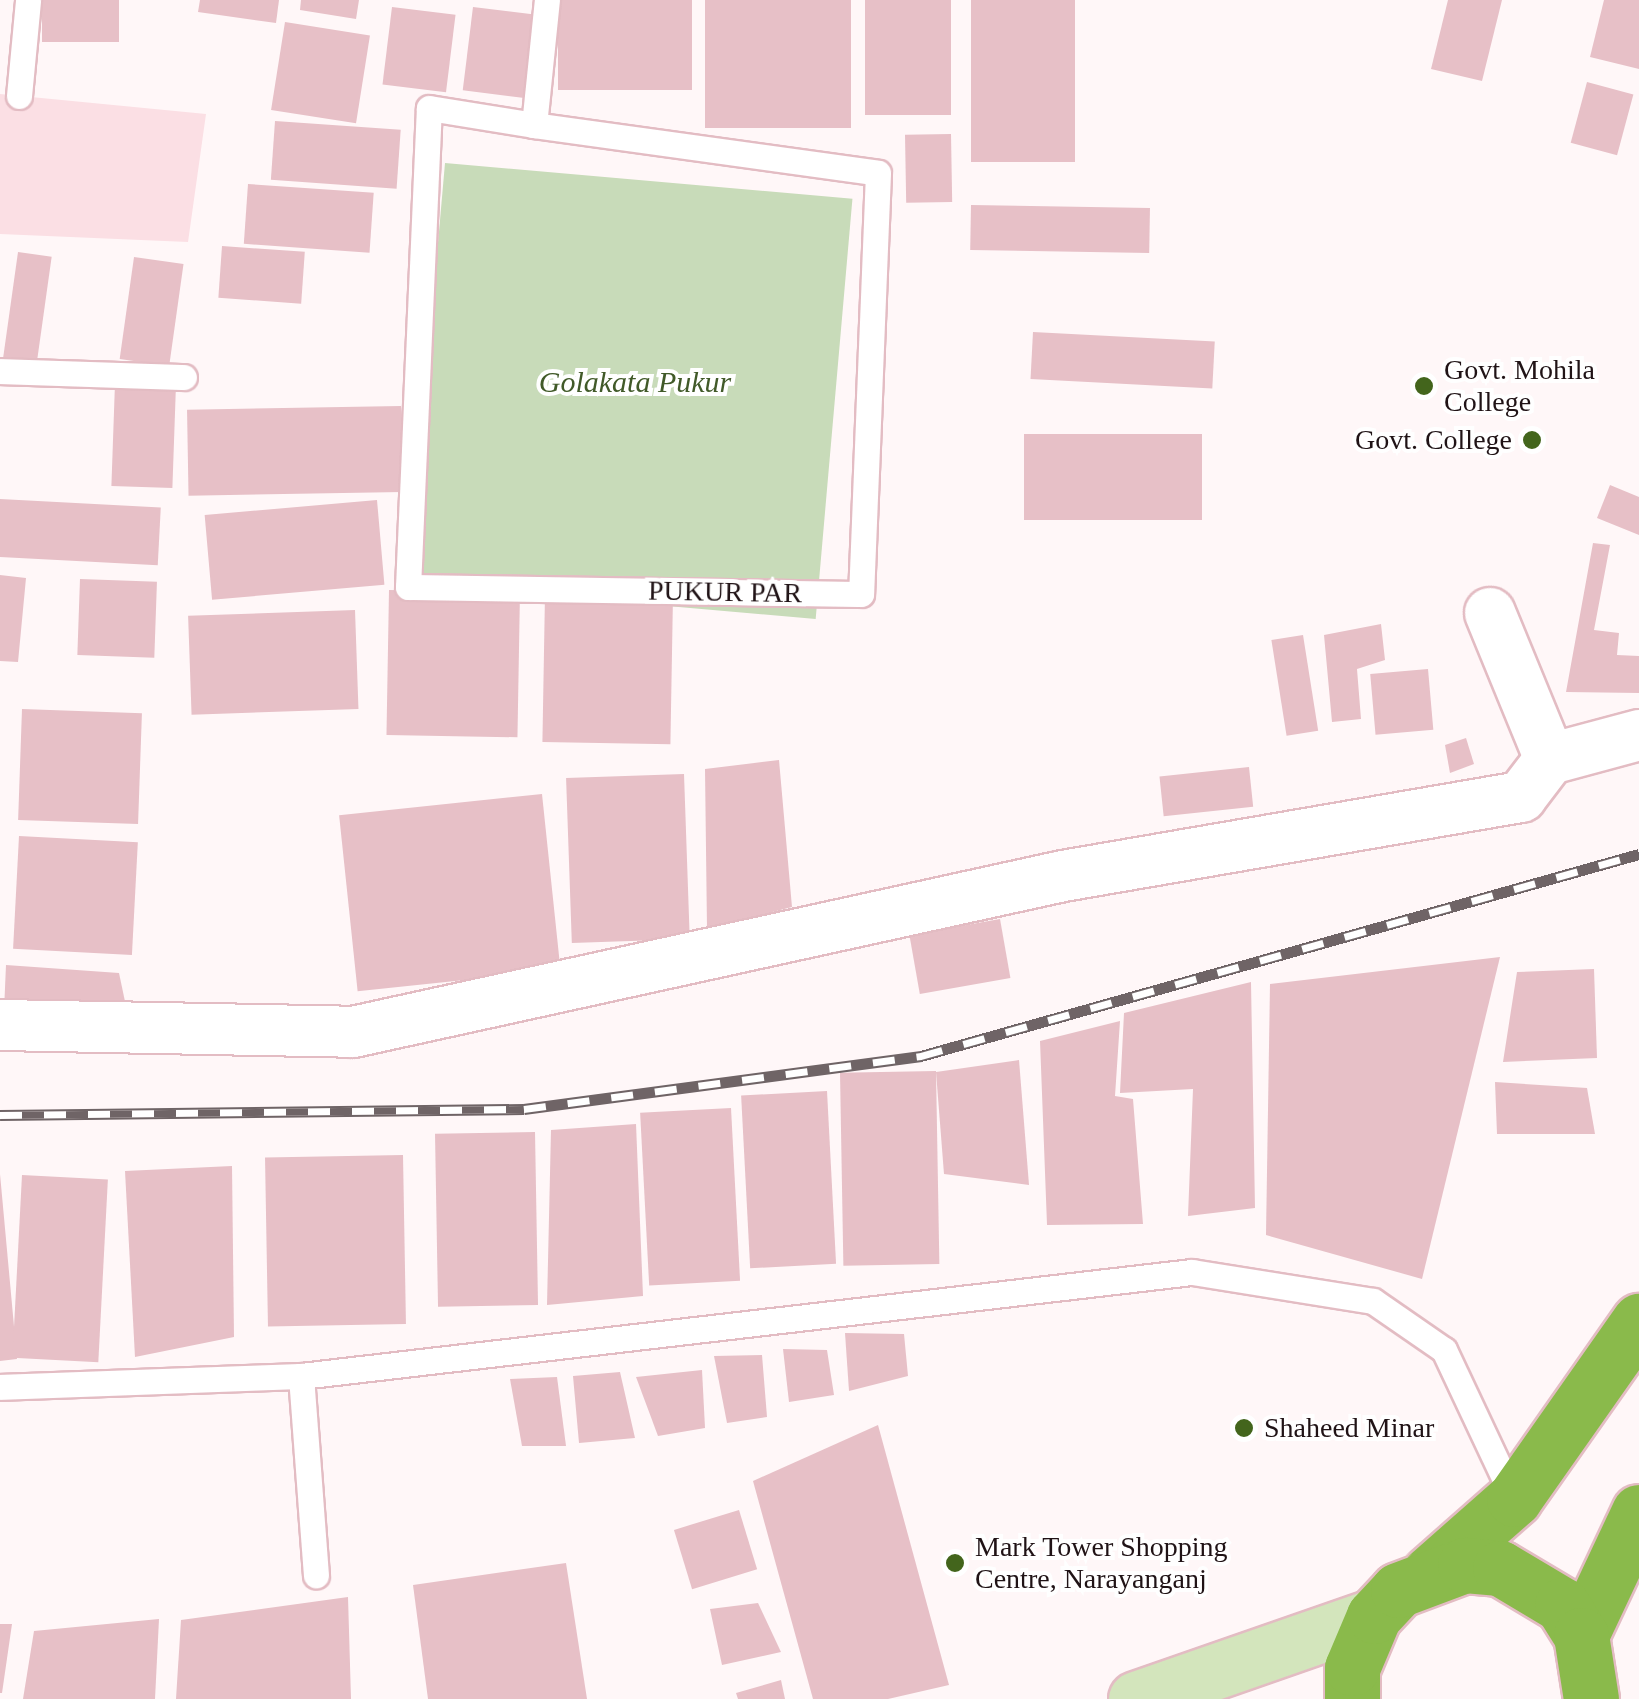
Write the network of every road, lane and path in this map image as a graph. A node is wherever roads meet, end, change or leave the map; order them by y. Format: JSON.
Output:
{"nodes":[{"id":1,"x":28,"y":0,"type":"edge"},
{"id":2,"x":547,"y":0,"type":"edge"},
{"id":3,"x":19,"y":96,"type":"dead end"},
{"id":4,"x":534,"y":125,"type":"junction"},
{"id":5,"x":0,"y":371,"type":"edge"},
{"id":6,"x":184,"y":376,"type":"dead end"},
{"id":7,"x":1490,"y":613,"type":"dead end"},
{"id":8,"x":1639,"y":735,"type":"edge"},
{"id":9,"x":1550,"y":759,"type":"junction"},
{"id":10,"x":0,"y":1025,"type":"edge"},
{"id":11,"x":1639,"y":1321,"type":"edge"},
{"id":12,"x":301,"y":1376,"type":"junction"},
{"id":13,"x":0,"y":1387,"type":"edge"},
{"id":14,"x":1514,"y":1499,"type":"junction"},
{"id":15,"x":1639,"y":1512,"type":"edge"},
{"id":16,"x":1430,"y":1573,"type":"junction"},
{"id":17,"x":316,"y":1575,"type":"dead end"},
{"id":18,"x":1374,"y":1616,"type":"junction"},
{"id":19,"x":1581,"y":1635,"type":"junction"},
{"id":20,"x":1136,"y":1699,"type":"edge"},
{"id":21,"x":1352,"y":1699,"type":"edge"},
{"id":22,"x":1591,"y":1699,"type":"edge"}],
"edges":[{"from":1,"to":3,"type":"lane"},
{"from":2,"to":4,"type":"lane"},
{"from":4,"to":4,"type":"lane","name":"PUKUR PAR"},
{"from":5,"to":6,"type":"lane"},
{"from":7,"to":9,"type":"street"},
{"from":8,"to":9,"type":"street"},
{"from":9,"to":10,"type":"street"},
{"from":11,"to":14,"type":"highway"},
{"from":12,"to":13,"type":"lane"},
{"from":12,"to":14,"type":"lane"},
{"from":12,"to":17,"type":"lane"},
{"from":14,"to":16,"type":"highway"},
{"from":15,"to":19,"type":"highway"},
{"from":16,"to":18,"type":"highway"},
{"from":16,"to":19,"type":"highway"},
{"from":18,"to":20,"type":"main road"},
{"from":18,"to":21,"type":"highway"},
{"from":19,"to":22,"type":"highway"}]}
